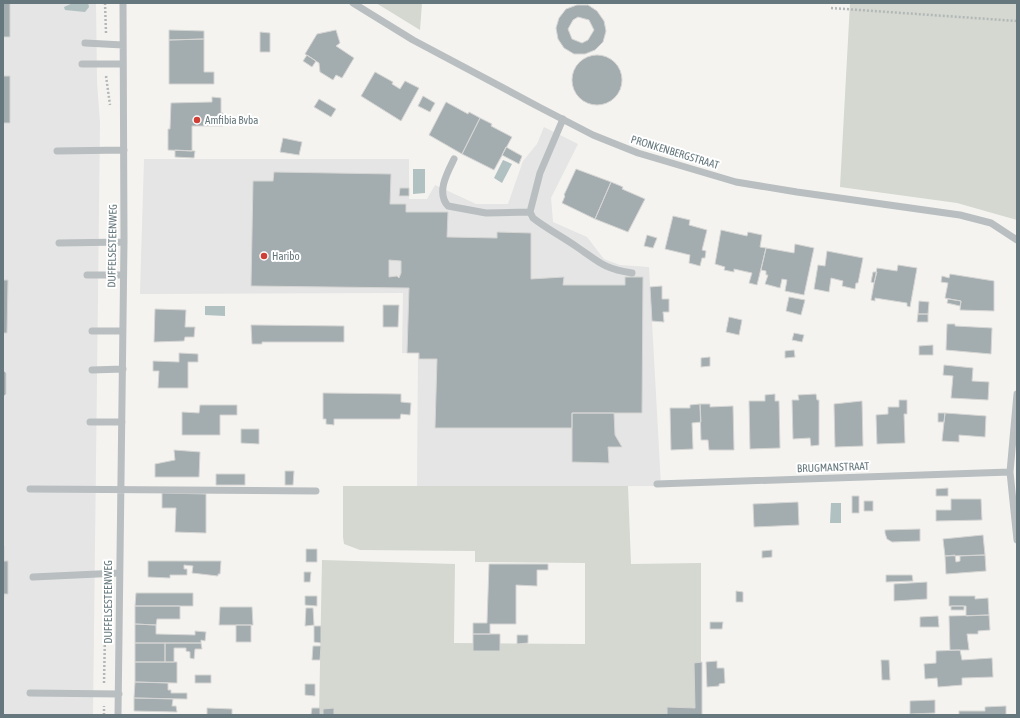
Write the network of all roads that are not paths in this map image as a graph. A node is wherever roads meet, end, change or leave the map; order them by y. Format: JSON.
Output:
{"nodes":[{"id":1,"x":123,"y":3,"type":"edge"},
{"id":2,"x":353,"y":3,"type":"edge"},
{"id":3,"x":85,"y":43,"type":"dead end"},
{"id":4,"x":123,"y":45,"type":"junction"},
{"id":5,"x":82,"y":64,"type":"dead end"},
{"id":6,"x":123,"y":64,"type":"junction"},
{"id":7,"x":563,"y":119,"type":"junction"},
{"id":8,"x":124,"y":150,"type":"junction"},
{"id":9,"x":57,"y":151,"type":"dead end"},
{"id":10,"x":454,"y":159,"type":"dead end"},
{"id":11,"x":530,"y":212,"type":"junction"},
{"id":12,"x":1017,"y":240,"type":"edge"},
{"id":13,"x":124,"y":242,"type":"junction"},
{"id":14,"x":59,"y":243,"type":"dead end"},
{"id":15,"x":632,"y":273,"type":"dead end"},
{"id":16,"x":87,"y":275,"type":"dead end"},
{"id":17,"x":123,"y":275,"type":"junction"},
{"id":18,"x":92,"y":331,"type":"dead end"},
{"id":19,"x":122,"y":331,"type":"junction"},
{"id":20,"x":123,"y":369,"type":"junction"},
{"id":21,"x":92,"y":370,"type":"dead end"},
{"id":22,"x":1017,"y":394,"type":"edge"},
{"id":23,"x":90,"y":422,"type":"dead end"},
{"id":24,"x":122,"y":422,"type":"junction"},
{"id":25,"x":1010,"y":472,"type":"junction"},
{"id":26,"x":657,"y":484,"type":"dead end"},
{"id":27,"x":30,"y":489,"type":"dead end"},
{"id":28,"x":120,"y":489,"type":"junction"},
{"id":29,"x":316,"y":491,"type":"dead end"},
{"id":30,"x":1017,"y":540,"type":"edge"},
{"id":31,"x":119,"y":573,"type":"junction"},
{"id":32,"x":33,"y":576,"type":"dead end"},
{"id":33,"x":30,"y":693,"type":"dead end"},
{"id":34,"x":119,"y":694,"type":"junction"},
{"id":35,"x":118,"y":715,"type":"edge"}],
"edges":[{"from":1,"to":4,"type":"street","name":"DUFFELSESTEENWEG"},
{"from":2,"to":7,"type":"street","name":"PRONKENBERGSTRAAT"},
{"from":3,"to":4,"type":"street"},
{"from":4,"to":6,"type":"street","name":"DUFFELSESTEENWEG"},
{"from":5,"to":6,"type":"street"},
{"from":6,"to":8,"type":"street","name":"DUFFELSESTEENWEG"},
{"from":7,"to":11,"type":"street"},
{"from":7,"to":12,"type":"street","name":"PRONKENBERGSTRAAT"},
{"from":8,"to":9,"type":"street"},
{"from":8,"to":13,"type":"street","name":"DUFFELSESTEENWEG"},
{"from":10,"to":11,"type":"street"},
{"from":11,"to":15,"type":"street"},
{"from":13,"to":14,"type":"street"},
{"from":13,"to":17,"type":"street","name":"DUFFELSESTEENWEG"},
{"from":16,"to":17,"type":"street"},
{"from":17,"to":19,"type":"street","name":"DUFFELSESTEENWEG"},
{"from":18,"to":19,"type":"street"},
{"from":19,"to":20,"type":"street","name":"DUFFELSESTEENWEG"},
{"from":20,"to":21,"type":"street"},
{"from":20,"to":24,"type":"street","name":"DUFFELSESTEENWEG"},
{"from":22,"to":25,"type":"street"},
{"from":23,"to":24,"type":"street"},
{"from":24,"to":28,"type":"street","name":"DUFFELSESTEENWEG"},
{"from":25,"to":26,"type":"street","name":"BRUGMANSTRAAT"},
{"from":25,"to":30,"type":"street"},
{"from":27,"to":28,"type":"street"},
{"from":28,"to":29,"type":"street"},
{"from":28,"to":31,"type":"street","name":"DUFFELSESTEENWEG"},
{"from":31,"to":32,"type":"street"},
{"from":31,"to":34,"type":"street","name":"DUFFELSESTEENWEG"},
{"from":33,"to":34,"type":"street"},
{"from":34,"to":35,"type":"street","name":"DUFFELSESTEENWEG"}]}
